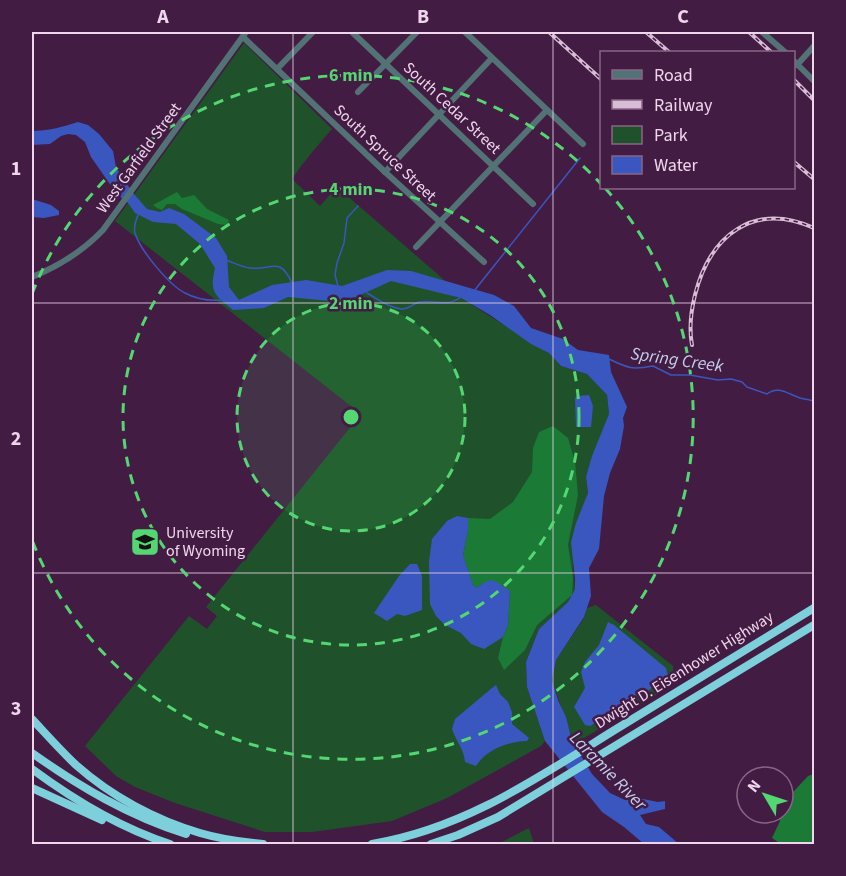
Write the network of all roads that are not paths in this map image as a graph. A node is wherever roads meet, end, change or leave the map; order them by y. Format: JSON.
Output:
{"nodes":[{"id":1,"x":313,"y":32,"type":"edge"},
{"id":2,"x":352,"y":32,"type":"edge"},
{"id":3,"x":417,"y":32,"type":"edge"},
{"id":4,"x":465,"y":32,"type":"edge"},
{"id":5,"x":762,"y":32,"type":"edge"},
{"id":6,"x":245,"y":34,"type":"edge"},
{"id":7,"x":814,"y":46,"type":"edge"},
{"id":8,"x":783,"y":51,"type":"edge"},
{"id":9,"x":492,"y":58,"type":"junction"},
{"id":10,"x":795,"y":63,"type":"edge"},
{"id":11,"x":386,"y":64,"type":"junction"},
{"id":12,"x":277,"y":69,"type":"junction"},
{"id":13,"x":814,"y":81,"type":"edge"},
{"id":14,"x":358,"y":92,"type":"dead end"},
{"id":15,"x":547,"y":110,"type":"junction"},
{"id":16,"x":439,"y":115,"type":"junction"},
{"id":17,"x":583,"y":144,"type":"dead end"},
{"id":18,"x":493,"y":166,"type":"junction"},
{"id":19,"x":385,"y":172,"type":"junction"},
{"id":20,"x":533,"y":204,"type":"dead end"},
{"id":21,"x":440,"y":223,"type":"junction"},
{"id":22,"x":416,"y":248,"type":"dead end"},
{"id":23,"x":484,"y":262,"type":"dead end"},
{"id":24,"x":32,"y":277,"type":"edge"},
{"id":25,"x":814,"y":608,"type":"edge"},
{"id":26,"x":814,"y":625,"type":"edge"},
{"id":27,"x":32,"y":719,"type":"edge"},
{"id":28,"x":32,"y":753,"type":"edge"},
{"id":29,"x":32,"y":770,"type":"edge"},
{"id":30,"x":32,"y":788,"type":"edge"},
{"id":31,"x":133,"y":831,"type":"junction"},
{"id":32,"x":170,"y":844,"type":"edge"},
{"id":33,"x":230,"y":844,"type":"edge"},
{"id":34,"x":263,"y":844,"type":"edge"},
{"id":35,"x":372,"y":844,"type":"edge"},
{"id":36,"x":431,"y":844,"type":"edge"}],
"edges":[{"from":1,"to":12,"type":"street"},
{"from":2,"to":11,"type":"street","name":"South Cedar Street"},
{"from":3,"to":11,"type":"street"},
{"from":4,"to":9,"type":"street"},
{"from":5,"to":8,"type":"street"},
{"from":6,"to":12,"type":"street","name":"South Spruce Street"},
{"from":6,"to":24,"type":"street","name":"West Garfield Street"},
{"from":7,"to":10,"type":"street"},
{"from":9,"to":15,"type":"street"},
{"from":9,"to":16,"type":"street"},
{"from":10,"to":13,"type":"street"},
{"from":11,"to":14,"type":"street"},
{"from":11,"to":16,"type":"street","name":"South Cedar Street"},
{"from":12,"to":19,"type":"street","name":"South Spruce Street"},
{"from":15,"to":17,"type":"street"},
{"from":15,"to":18,"type":"street"},
{"from":16,"to":18,"type":"street","name":"South Cedar Street"},
{"from":16,"to":19,"type":"street"},
{"from":18,"to":20,"type":"street","name":"South Cedar Street"},
{"from":18,"to":21,"type":"street"},
{"from":19,"to":21,"type":"street","name":"South Spruce Street"},
{"from":21,"to":22,"type":"street"},
{"from":21,"to":23,"type":"street","name":"South Spruce Street"},
{"from":25,"to":35,"type":"highway","name":"Dwight D. Eisenhower Highway"},
{"from":26,"to":36,"type":"highway","name":"Dwight D. Eisenhower Highway"},
{"from":27,"to":34,"type":"highway"},
{"from":28,"to":33,"type":"highway"},
{"from":29,"to":31,"type":"highway"},
{"from":30,"to":31,"type":"highway"},
{"from":31,"to":32,"type":"highway"}]}
